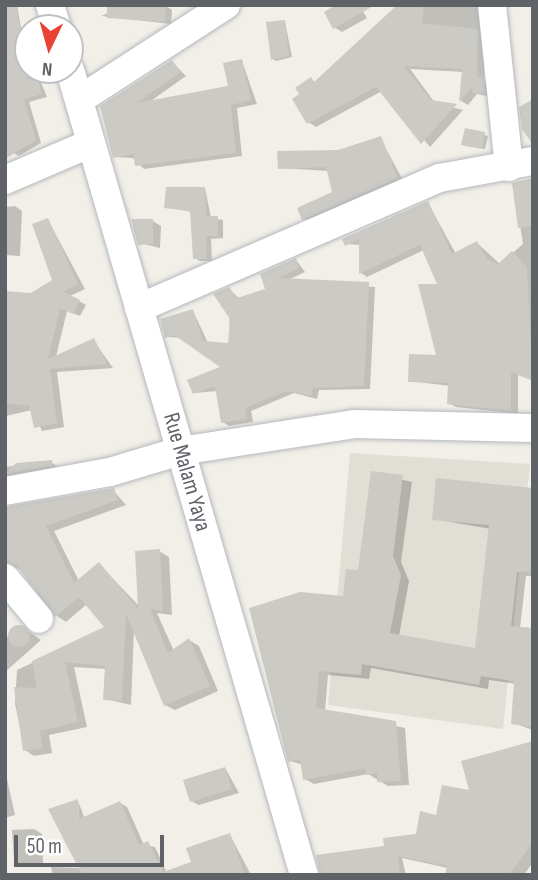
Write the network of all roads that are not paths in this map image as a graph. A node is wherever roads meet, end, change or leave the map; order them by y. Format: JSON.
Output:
{"nodes":[{"id":1,"x":226,"y":5,"type":"edge"},
{"id":2,"x":492,"y":5,"type":"edge"},
{"id":3,"x":74,"y":84,"type":"edge"},
{"id":4,"x":79,"y":100,"type":"junction"},
{"id":5,"x":89,"y":144,"type":"junction"},
{"id":6,"x":521,"y":164,"type":"edge"},
{"id":7,"x":5,"y":180,"type":"edge"},
{"id":8,"x":139,"y":308,"type":"junction"},
{"id":9,"x":533,"y":428,"type":"edge"},
{"id":10,"x":180,"y":451,"type":"junction"},
{"id":11,"x":5,"y":491,"type":"edge"},
{"id":12,"x":5,"y":578,"type":"edge"},
{"id":13,"x":38,"y":619,"type":"dead end"},
{"id":14,"x":304,"y":875,"type":"edge"}],
"edges":[{"from":1,"to":4,"type":"street"},
{"from":2,"to":6,"type":"street"},
{"from":3,"to":4,"type":"street","name":"Rue Malam Yaya"},
{"from":4,"to":5,"type":"street","name":"Rue Malam Yaya"},
{"from":5,"to":7,"type":"street"},
{"from":5,"to":8,"type":"street","name":"Rue Malam Yaya"},
{"from":6,"to":8,"type":"street"},
{"from":8,"to":10,"type":"street","name":"Rue Malam Yaya"},
{"from":9,"to":10,"type":"street"},
{"from":10,"to":11,"type":"street"},
{"from":10,"to":14,"type":"street","name":"Rue Malam Yaya"},
{"from":12,"to":13,"type":"street"}]}
